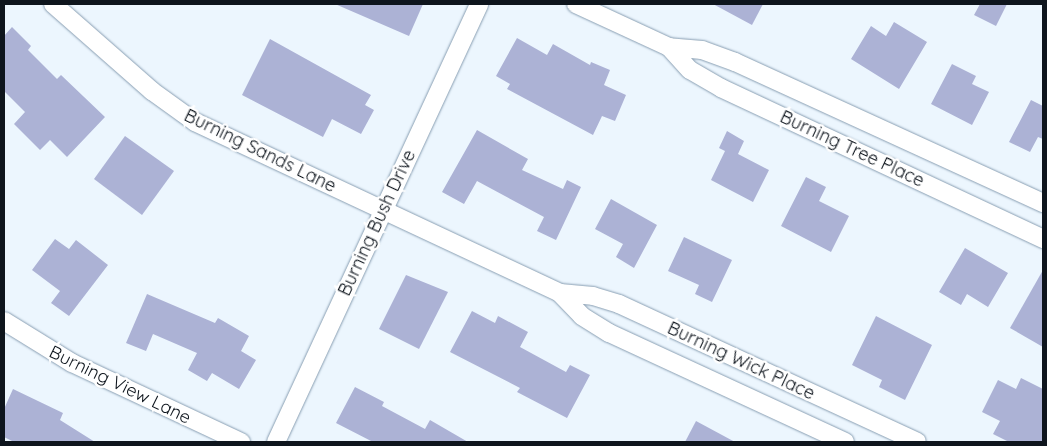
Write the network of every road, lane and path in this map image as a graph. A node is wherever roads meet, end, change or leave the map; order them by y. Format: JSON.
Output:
{"nodes":[{"id":1,"x":53,"y":4,"type":"edge"},
{"id":2,"x":479,"y":4,"type":"edge"},
{"id":3,"x":576,"y":4,"type":"edge"},
{"id":4,"x":669,"y":47,"type":"junction"},
{"id":5,"x":1043,"y":203,"type":"edge"},
{"id":6,"x":383,"y":210,"type":"junction"},
{"id":7,"x":1043,"y":238,"type":"edge"},
{"id":8,"x":560,"y":293,"type":"junction"},
{"id":9,"x":4,"y":321,"type":"edge"},
{"id":10,"x":241,"y":442,"type":"edge"},
{"id":11,"x":276,"y":442,"type":"edge"},
{"id":12,"x":845,"y":442,"type":"edge"},
{"id":13,"x":917,"y":442,"type":"edge"}],
"edges":[{"from":1,"to":6,"type":"street","name":"Burning Sands Lane"},
{"from":2,"to":6,"type":"street","name":"Burning Bush Drive"},
{"from":3,"to":4,"type":"street","name":"Burning Tree Place"},
{"from":4,"to":5,"type":"street","name":"Burning Tree Place"},
{"from":4,"to":7,"type":"street","name":"Burning Tree Place"},
{"from":6,"to":8,"type":"street","name":"Burning Wick Place"},
{"from":6,"to":11,"type":"street","name":"Burning Bush Drive"},
{"from":8,"to":12,"type":"street","name":"Burning Wick Place"},
{"from":8,"to":13,"type":"street","name":"Burning Wick Place"},
{"from":9,"to":10,"type":"street","name":"Burning View Lane"}]}
